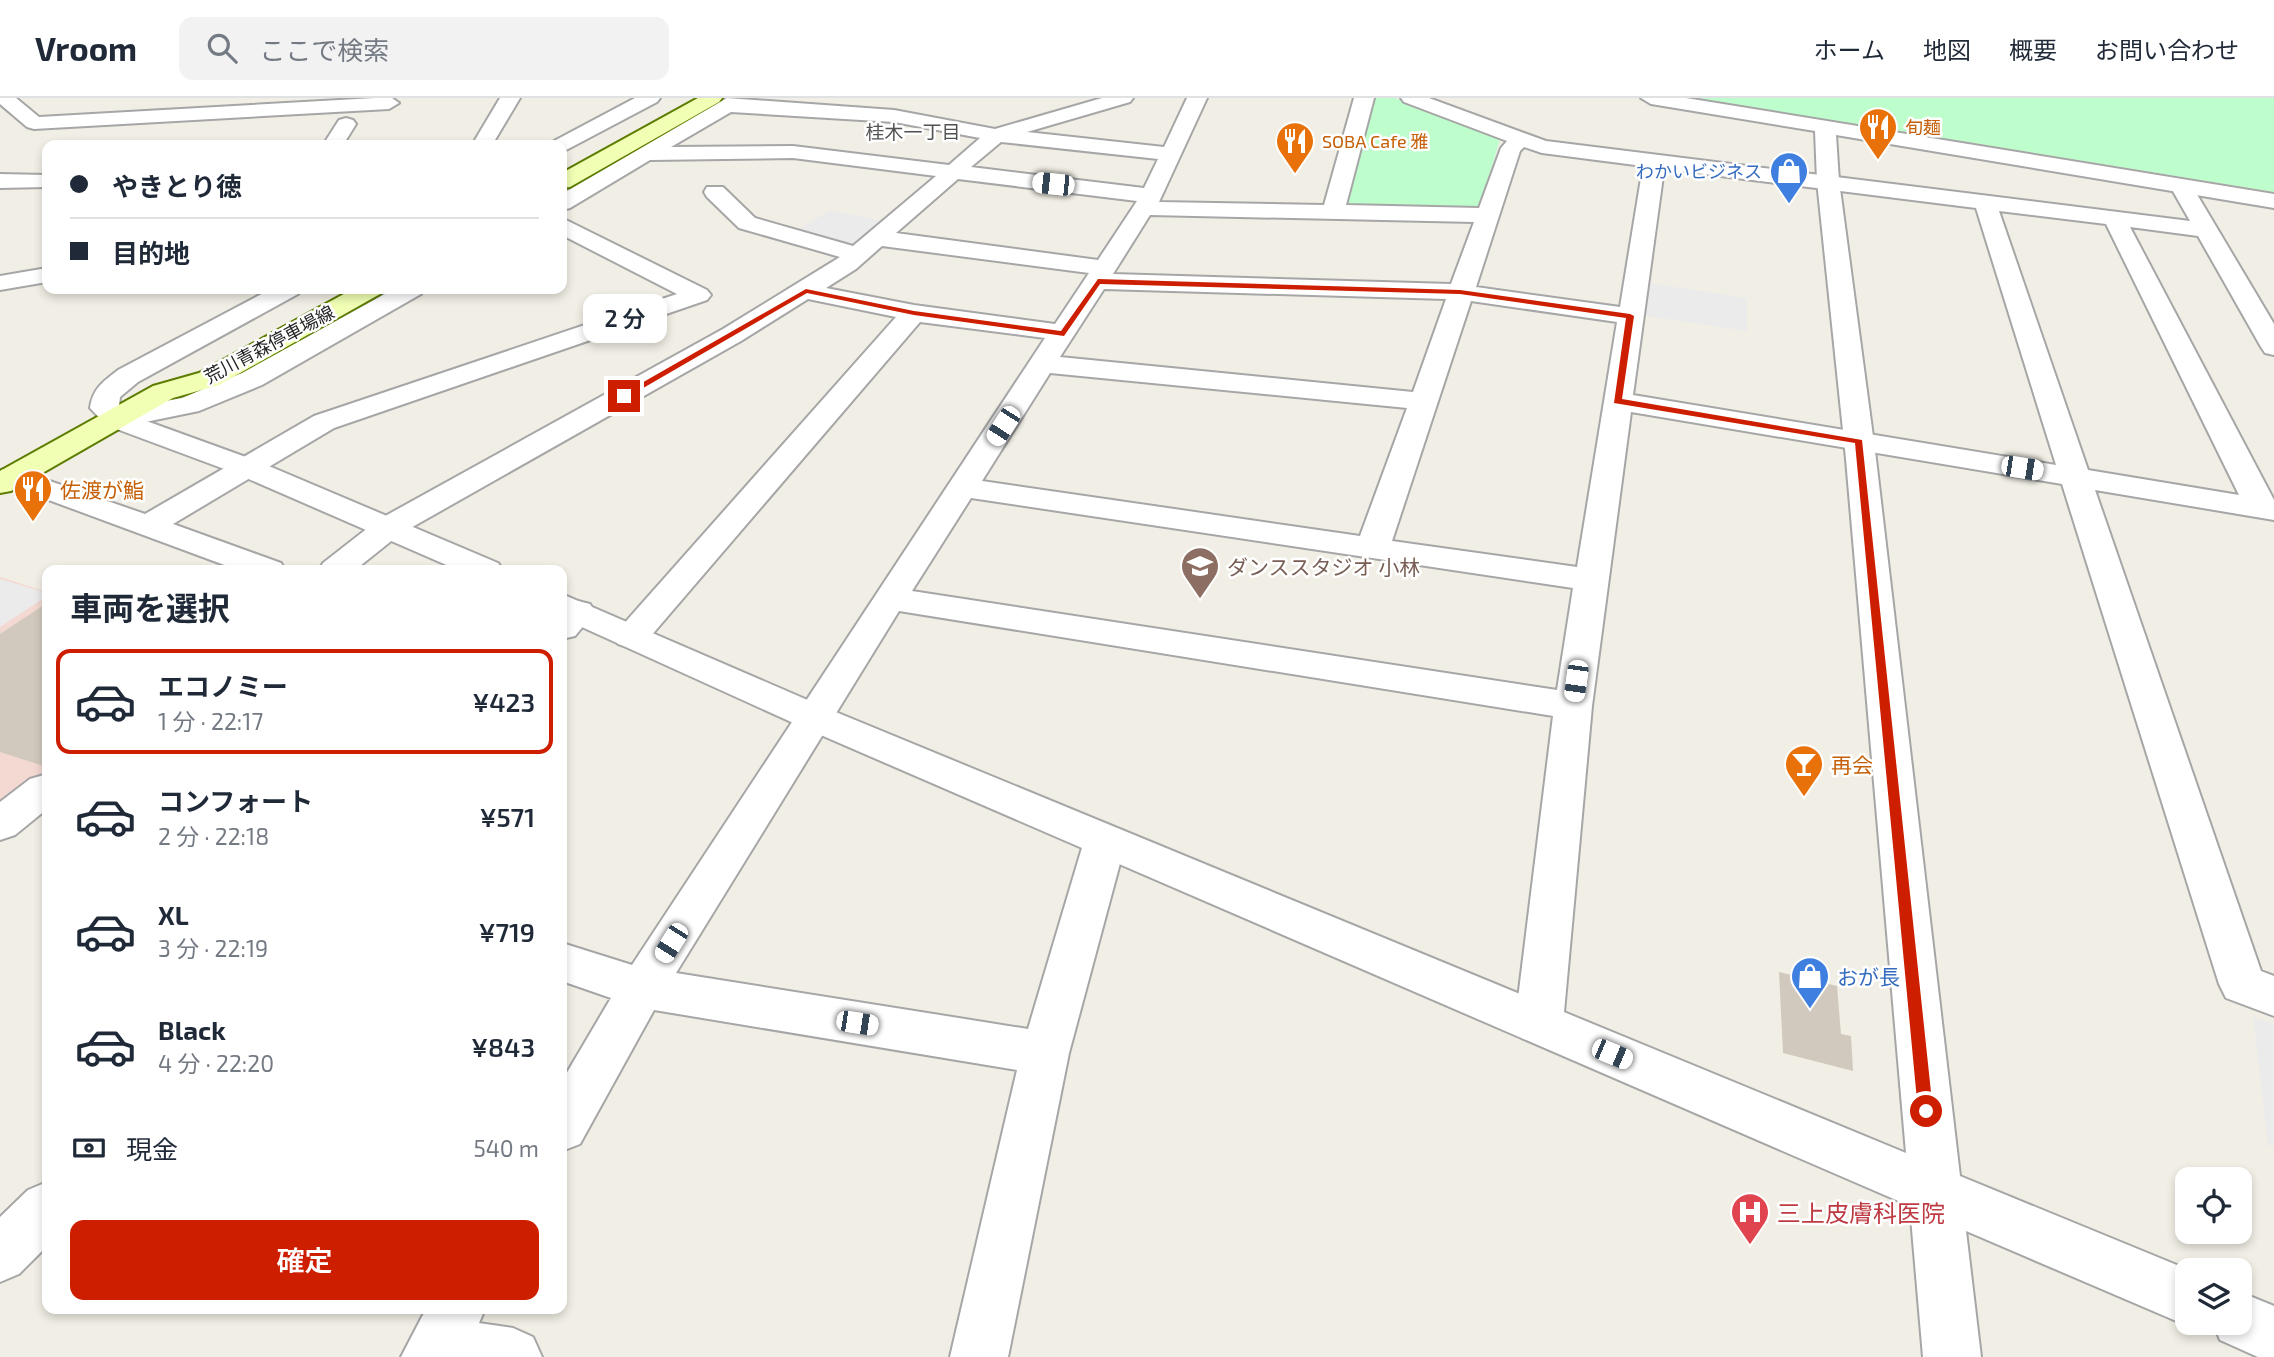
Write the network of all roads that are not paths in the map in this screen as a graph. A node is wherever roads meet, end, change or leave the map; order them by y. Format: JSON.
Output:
{"nodes":[{"id":1,"x":4,"y":98,"type":"edge"},
{"id":2,"x":131,"y":98,"type":"edge"},
{"id":3,"x":227,"y":98,"type":"edge"},
{"id":4,"x":510,"y":98,"type":"edge"},
{"id":5,"x":650,"y":98,"type":"edge"},
{"id":6,"x":682,"y":98,"type":"edge"},
{"id":7,"x":1124,"y":98,"type":"edge"},
{"id":8,"x":1198,"y":98,"type":"edge"},
{"id":9,"x":1364,"y":98,"type":"edge"},
{"id":10,"x":1411,"y":98,"type":"edge"},
{"id":11,"x":1651,"y":98,"type":"edge"},
{"id":12,"x":726,"y":101,"type":"edge"},
{"id":13,"x":920,"y":101,"type":"dead end"},
{"id":14,"x":390,"y":103,"type":"dead end"},
{"id":15,"x":212,"y":113,"type":"junction"},
{"id":16,"x":872,"y":115,"type":"junction"},
{"id":17,"x":34,"y":123,"type":"junction"},
{"id":18,"x":346,"y":124,"type":"dead end"},
{"id":19,"x":1825,"y":128,"type":"junction"},
{"id":20,"x":11,"y":130,"type":"dead end"},
{"id":21,"x":195,"y":131,"type":"dead end"},
{"id":22,"x":996,"y":135,"type":"junction"},
{"id":23,"x":336,"y":140,"type":"edge"},
{"id":24,"x":485,"y":140,"type":"edge"},
{"id":25,"x":1521,"y":140,"type":"junction"},
{"id":26,"x":567,"y":142,"type":"edge"},
{"id":27,"x":1171,"y":153,"type":"junction"},
{"id":28,"x":648,"y":154,"type":"junction"},
{"id":29,"x":567,"y":160,"type":"edge"},
{"id":30,"x":1654,"y":161,"type":"junction"},
{"id":31,"x":954,"y":173,"type":"junction"},
{"id":32,"x":567,"y":180,"type":"edge"},
{"id":33,"x":0,"y":181,"type":"edge"},
{"id":34,"x":42,"y":181,"type":"edge"},
{"id":35,"x":1828,"y":181,"type":"junction"},
{"id":36,"x":2180,"y":186,"type":"junction"},
{"id":37,"x":715,"y":192,"type":"dead end"},
{"id":38,"x":567,"y":200,"type":"edge"},
{"id":39,"x":2274,"y":201,"type":"edge"},
{"id":40,"x":1148,"y":202,"type":"junction"},
{"id":41,"x":1985,"y":202,"type":"junction"},
{"id":42,"x":1333,"y":212,"type":"junction"},
{"id":43,"x":1489,"y":215,"type":"junction"},
{"id":44,"x":2114,"y":218,"type":"junction"},
{"id":45,"x":567,"y":228,"type":"edge"},
{"id":46,"x":2206,"y":230,"type":"junction"},
{"id":47,"x":879,"y":238,"type":"junction"},
{"id":48,"x":858,"y":256,"type":"junction"},
{"id":49,"x":1102,"y":275,"type":"junction"},
{"id":50,"x":42,"y":276,"type":"edge"},
{"id":51,"x":0,"y":283,"type":"edge"},
{"id":52,"x":806,"y":291,"type":"junction"},
{"id":53,"x":1460,"y":292,"type":"junction"},
{"id":54,"x":280,"y":294,"type":"edge"},
{"id":55,"x":319,"y":294,"type":"edge"},
{"id":56,"x":362,"y":294,"type":"edge"},
{"id":57,"x":403,"y":294,"type":"edge"},
{"id":58,"x":914,"y":313,"type":"junction"},
{"id":59,"x":1630,"y":316,"type":"junction"},
{"id":60,"x":1064,"y":333,"type":"junction"},
{"id":61,"x":2274,"y":347,"type":"edge"},
{"id":62,"x":1044,"y":364,"type":"junction"},
{"id":63,"x":163,"y":392,"type":"junction"},
{"id":64,"x":1422,"y":401,"type":"junction"},
{"id":65,"x":1617,"y":401,"type":"junction"},
{"id":66,"x":116,"y":419,"type":"junction"},
{"id":67,"x":1859,"y":442,"type":"junction"},
{"id":68,"x":246,"y":467,"type":"junction"},
{"id":69,"x":2075,"y":477,"type":"junction"},
{"id":70,"x":6,"y":481,"type":"edge"},
{"id":71,"x":963,"y":488,"type":"junction"},
{"id":72,"x":2268,"y":509,"type":"edge"},
{"id":73,"x":149,"y":525,"type":"junction"},
{"id":74,"x":389,"y":527,"type":"junction"},
{"id":75,"x":1373,"y":547,"type":"junction"},
{"id":76,"x":256,"y":565,"type":"edge"},
{"id":77,"x":341,"y":565,"type":"edge"},
{"id":78,"x":475,"y":565,"type":"edge"},
{"id":79,"x":1590,"y":580,"type":"junction"},
{"id":80,"x":891,"y":599,"type":"junction"},
{"id":81,"x":567,"y":615,"type":"edge"},
{"id":82,"x":631,"y":636,"type":"junction"},
{"id":83,"x":1573,"y":706,"type":"junction"},
{"id":84,"x":813,"y":717,"type":"junction"},
{"id":85,"x":42,"y":792,"type":"edge"},
{"id":86,"x":0,"y":824,"type":"edge"},
{"id":87,"x":1105,"y":841,"type":"junction"},
{"id":88,"x":567,"y":964,"type":"edge"},
{"id":89,"x":642,"y":988,"type":"junction"},
{"id":90,"x":2274,"y":996,"type":"edge"},
{"id":91,"x":1539,"y":1023,"type":"junction"},
{"id":92,"x":1045,"y":1053,"type":"junction"},
{"id":93,"x":567,"y":1118,"type":"edge"},
{"id":94,"x":1933,"y":1189,"type":"junction"},
{"id":95,"x":42,"y":1213,"type":"edge"},
{"id":96,"x":0,"y":1255,"type":"edge"},
{"id":97,"x":2175,"y":1292,"type":"edge"},
{"id":98,"x":2252,"y":1325,"type":"edge"},
{"id":99,"x":2274,"y":1335,"type":"edge"},
{"id":100,"x":441,"y":1337,"type":"edge"},
{"id":101,"x":513,"y":1357,"type":"edge"},
{"id":102,"x":979,"y":1357,"type":"edge"},
{"id":103,"x":1952,"y":1357,"type":"edge"}],
"edges":[{"from":1,"to":17,"type":"street"},
{"from":2,"to":17,"type":"street"},
{"from":3,"to":15,"type":"street"},
{"from":4,"to":24,"type":"street"},
{"from":5,"to":26,"type":"street"},
{"from":6,"to":29,"type":"main road"},
{"from":7,"to":22,"type":"street"},
{"from":8,"to":27,"type":"street"},
{"from":9,"to":42,"type":"street"},
{"from":10,"to":25,"type":"street"},
{"from":11,"to":19,"type":"street"},
{"from":12,"to":16,"type":"street"},
{"from":12,"to":28,"type":"street"},
{"from":12,"to":32,"type":"main road"},
{"from":13,"to":16,"type":"street"},
{"from":14,"to":15,"type":"street"},
{"from":15,"to":17,"type":"street"},
{"from":15,"to":21,"type":"street"},
{"from":16,"to":22,"type":"street"},
{"from":17,"to":20,"type":"street"},
{"from":18,"to":23,"type":"street"},
{"from":19,"to":35,"type":"street"},
{"from":19,"to":36,"type":"street"},
{"from":22,"to":27,"type":"street"},
{"from":22,"to":31,"type":"street"},
{"from":25,"to":30,"type":"street"},
{"from":25,"to":43,"type":"street"},
{"from":27,"to":40,"type":"street"},
{"from":28,"to":31,"type":"street"},
{"from":28,"to":38,"type":"street"},
{"from":30,"to":35,"type":"street"},
{"from":30,"to":59,"type":"street"},
{"from":31,"to":40,"type":"street"},
{"from":31,"to":47,"type":"street"},
{"from":33,"to":34,"type":"street"},
{"from":35,"to":41,"type":"street"},
{"from":35,"to":67,"type":"street"},
{"from":36,"to":39,"type":"street"},
{"from":36,"to":46,"type":"street"},
{"from":37,"to":48,"type":"street"},
{"from":40,"to":42,"type":"street"},
{"from":40,"to":49,"type":"street"},
{"from":41,"to":44,"type":"street"},
{"from":41,"to":69,"type":"street"},
{"from":42,"to":43,"type":"street"},
{"from":43,"to":53,"type":"street"},
{"from":44,"to":46,"type":"street"},
{"from":44,"to":72,"type":"street"},
{"from":45,"to":68,"type":"street"},
{"from":46,"to":61,"type":"street"},
{"from":47,"to":48,"type":"street"},
{"from":47,"to":49,"type":"street"},
{"from":48,"to":52,"type":"street"},
{"from":49,"to":53,"type":"street"},
{"from":49,"to":60,"type":"street"},
{"from":50,"to":51,"type":"street"},
{"from":52,"to":58,"type":"street"},
{"from":52,"to":74,"type":"street"},
{"from":53,"to":59,"type":"street"},
{"from":53,"to":64,"type":"street"},
{"from":54,"to":66,"type":"street"},
{"from":55,"to":63,"type":"main road","name":"荒川青森停車場線"},
{"from":56,"to":63,"type":"main road","name":"荒川青森停車場線"},
{"from":57,"to":66,"type":"street"},
{"from":58,"to":60,"type":"street"},
{"from":58,"to":82,"type":"street"},
{"from":59,"to":65,"type":"street"},
{"from":60,"to":62,"type":"street"},
{"from":62,"to":64,"type":"street"},
{"from":62,"to":71,"type":"street"},
{"from":63,"to":66,"type":"main road","name":"荒川青森停車場線"},
{"from":64,"to":75,"type":"street"},
{"from":65,"to":67,"type":"street"},
{"from":65,"to":79,"type":"street"},
{"from":66,"to":68,"type":"street"},
{"from":66,"to":70,"type":"main road","name":"荒川青森停車場線"},
{"from":67,"to":69,"type":"street"},
{"from":67,"to":94,"type":"street"},
{"from":68,"to":73,"type":"street"},
{"from":68,"to":74,"type":"street"},
{"from":69,"to":72,"type":"street"},
{"from":69,"to":90,"type":"street"},
{"from":70,"to":73,"type":"street"},
{"from":71,"to":75,"type":"street"},
{"from":71,"to":80,"type":"street"},
{"from":73,"to":76,"type":"street"},
{"from":74,"to":77,"type":"street"},
{"from":74,"to":78,"type":"street"},
{"from":75,"to":79,"type":"street"},
{"from":79,"to":83,"type":"street"},
{"from":80,"to":83,"type":"street"},
{"from":80,"to":84,"type":"street"},
{"from":81,"to":82,"type":"street"},
{"from":82,"to":84,"type":"street"},
{"from":83,"to":91,"type":"street"},
{"from":84,"to":87,"type":"street"},
{"from":84,"to":89,"type":"street"},
{"from":85,"to":86,"type":"street"},
{"from":87,"to":91,"type":"street"},
{"from":87,"to":92,"type":"street"},
{"from":88,"to":89,"type":"street"},
{"from":89,"to":92,"type":"street"},
{"from":89,"to":93,"type":"street"},
{"from":91,"to":94,"type":"street"},
{"from":92,"to":102,"type":"street"},
{"from":94,"to":97,"type":"street"},
{"from":94,"to":103,"type":"street"},
{"from":95,"to":96,"type":"street"},
{"from":98,"to":99,"type":"street"},
{"from":100,"to":101,"type":"street"}]}
